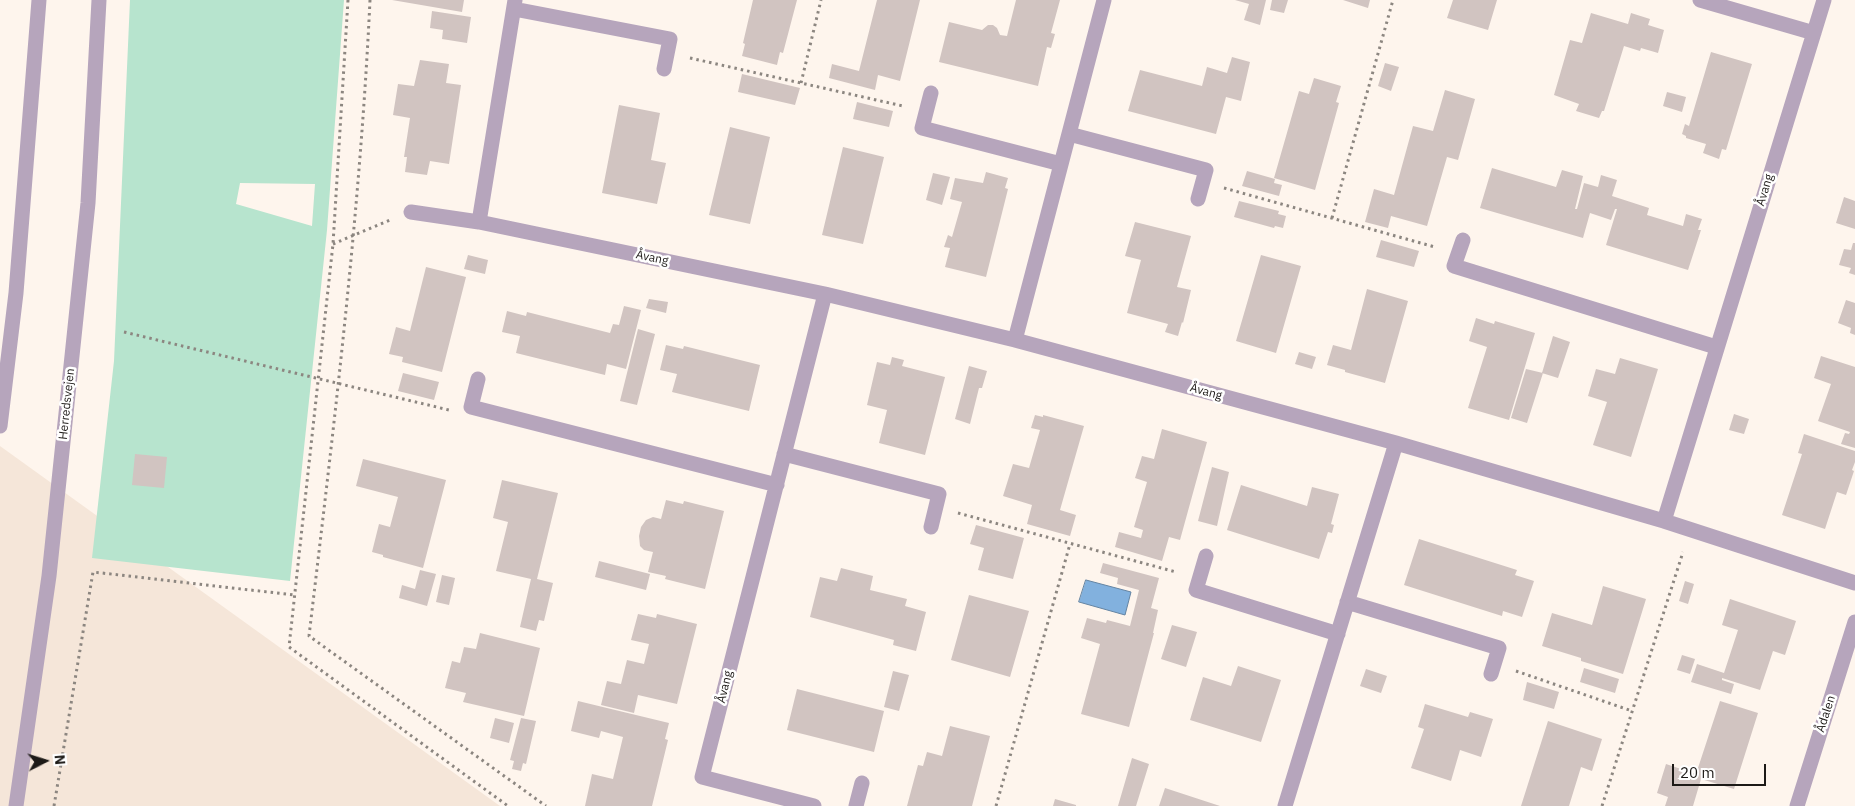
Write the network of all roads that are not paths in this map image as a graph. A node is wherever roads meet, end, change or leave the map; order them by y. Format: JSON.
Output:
{"nodes":[{"id":1,"x":39,"y":0,"type":"edge"},
{"id":2,"x":100,"y":0,"type":"edge"},
{"id":3,"x":1104,"y":0,"type":"edge"},
{"id":4,"x":1700,"y":0,"type":"edge"},
{"id":5,"x":1824,"y":0,"type":"edge"},
{"id":6,"x":515,"y":5,"type":"edge"},
{"id":7,"x":1814,"y":33,"type":"junction"},
{"id":8,"x":664,"y":69,"type":"dead end"},
{"id":9,"x":932,"y":93,"type":"dead end"},
{"id":10,"x":1069,"y":134,"type":"junction"},
{"id":11,"x":1061,"y":164,"type":"junction"},
{"id":12,"x":1198,"y":198,"type":"dead end"},
{"id":13,"x":411,"y":212,"type":"road end"},
{"id":14,"x":479,"y":222,"type":"junction"},
{"id":15,"x":1462,"y":240,"type":"dead end"},
{"id":16,"x":825,"y":294,"type":"junction"},
{"id":17,"x":1016,"y":340,"type":"junction"},
{"id":18,"x":1716,"y":347,"type":"junction"},
{"id":19,"x":478,"y":379,"type":"dead end"},
{"id":20,"x":0,"y":426,"type":"edge"},
{"id":21,"x":1396,"y":443,"type":"junction"},
{"id":22,"x":784,"y":454,"type":"junction"},
{"id":23,"x":777,"y":486,"type":"junction"},
{"id":24,"x":1664,"y":521,"type":"junction"},
{"id":25,"x":931,"y":527,"type":"dead end"},
{"id":26,"x":1206,"y":556,"type":"dead end"},
{"id":27,"x":1855,"y":583,"type":"edge"},
{"id":28,"x":1348,"y":602,"type":"junction"},
{"id":29,"x":1855,"y":622,"type":"edge"},
{"id":30,"x":1338,"y":634,"type":"junction"},
{"id":31,"x":1492,"y":669,"type":"road end"},
{"id":32,"x":862,"y":783,"type":"dead end"},
{"id":33,"x":16,"y":806,"type":"edge"},
{"id":34,"x":814,"y":806,"type":"edge"},
{"id":35,"x":856,"y":806,"type":"edge"},
{"id":36,"x":1285,"y":806,"type":"edge"},
{"id":37,"x":1797,"y":806,"type":"edge"}],
"edges":[{"from":1,"to":20,"type":"street"},
{"from":2,"to":33,"type":"street","name":"Herredsvejen"},
{"from":3,"to":10,"type":"street"},
{"from":4,"to":7,"type":"street"},
{"from":5,"to":7,"type":"street","name":"Åvang"},
{"from":6,"to":8,"type":"street"},
{"from":6,"to":14,"type":"street"},
{"from":7,"to":18,"type":"street","name":"Åvang"},
{"from":9,"to":11,"type":"street"},
{"from":10,"to":11,"type":"street"},
{"from":10,"to":12,"type":"street"},
{"from":11,"to":17,"type":"street"},
{"from":13,"to":14,"type":"street","name":"Åvang"},
{"from":14,"to":16,"type":"street","name":"Åvang"},
{"from":15,"to":18,"type":"street"},
{"from":16,"to":17,"type":"street","name":"Åvang"},
{"from":16,"to":22,"type":"street","name":"Åvang"},
{"from":17,"to":21,"type":"street","name":"Åvang"},
{"from":18,"to":24,"type":"street","name":"Åvang"},
{"from":19,"to":23,"type":"street"},
{"from":21,"to":24,"type":"street","name":"Åvang"},
{"from":21,"to":28,"type":"street"},
{"from":22,"to":23,"type":"street","name":"Åvang"},
{"from":22,"to":25,"type":"street"},
{"from":23,"to":34,"type":"street","name":"Åvang"},
{"from":24,"to":27,"type":"street","name":"Åvang"},
{"from":26,"to":30,"type":"street"},
{"from":28,"to":30,"type":"street"},
{"from":28,"to":31,"type":"street"},
{"from":29,"to":37,"type":"street","name":"Ådalen"},
{"from":30,"to":36,"type":"street"},
{"from":32,"to":35,"type":"street"}]}
